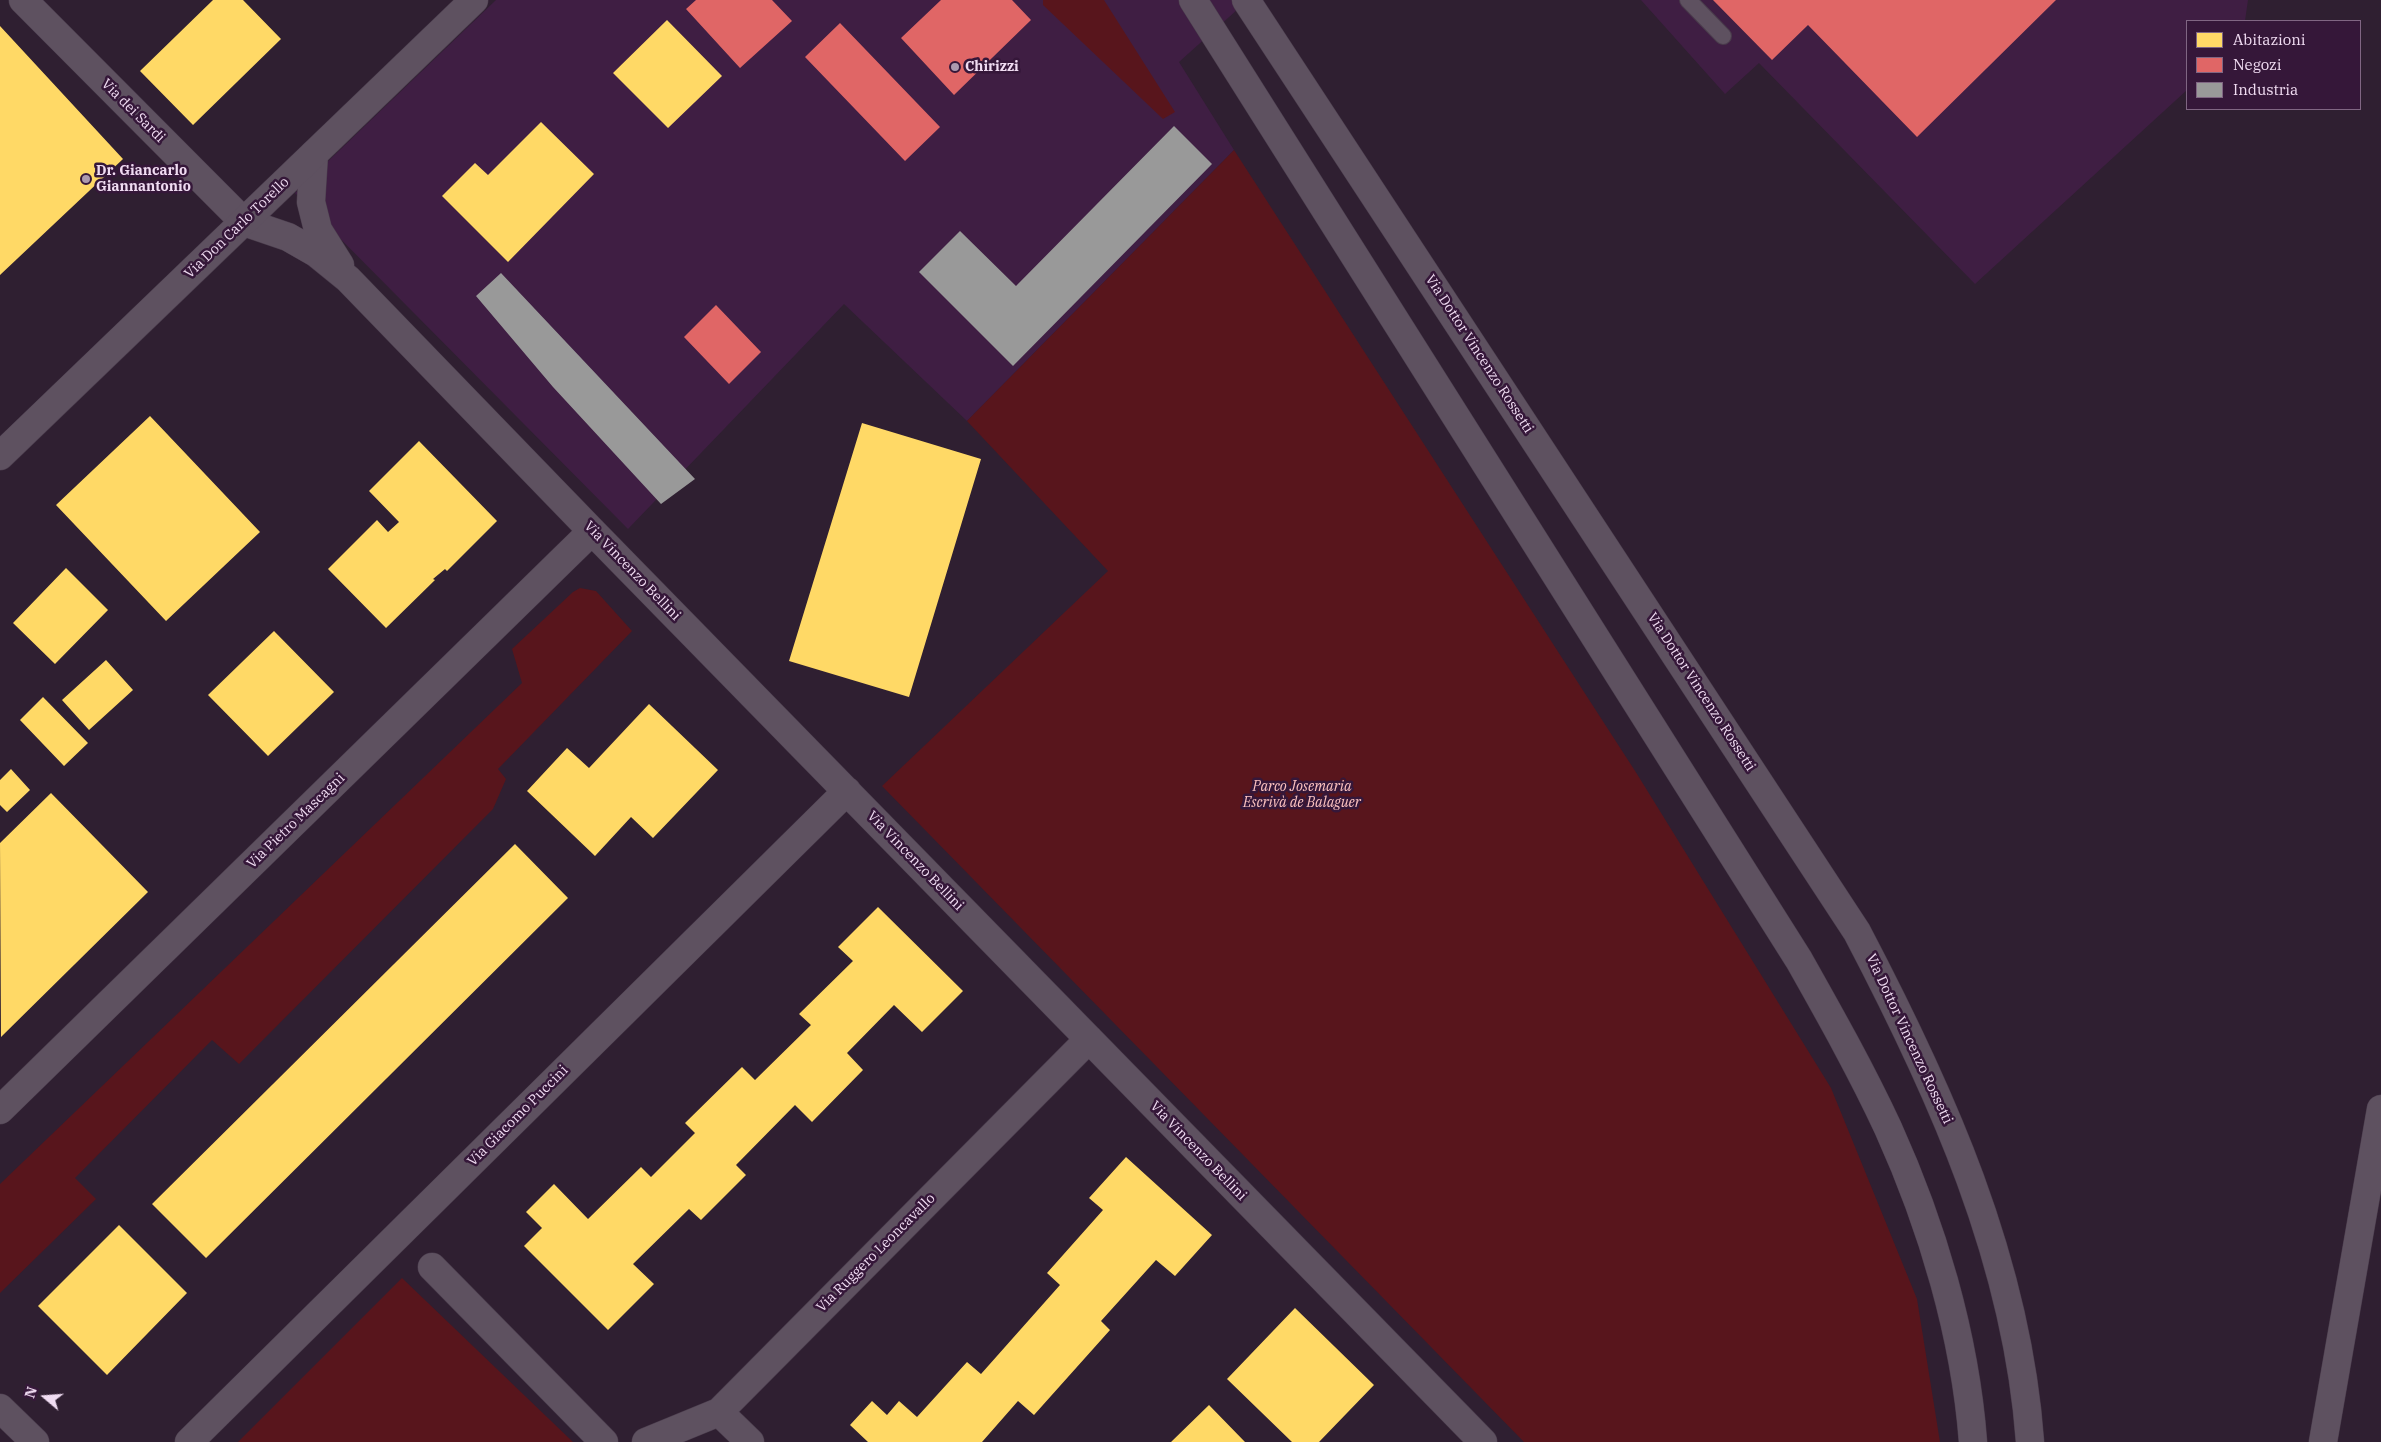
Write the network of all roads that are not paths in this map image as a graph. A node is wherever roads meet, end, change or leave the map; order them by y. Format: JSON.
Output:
{"nodes":[{"id":1,"x":23,"y":0,"type":"edge"},
{"id":2,"x":474,"y":0,"type":"edge"},
{"id":3,"x":1193,"y":0,"type":"edge"},
{"id":4,"x":1246,"y":0,"type":"edge"},
{"id":5,"x":1688,"y":0,"type":"edge"},
{"id":6,"x":1723,"y":36,"type":"dead end"},
{"id":7,"x":314,"y":154,"type":"junction"},
{"id":8,"x":244,"y":222,"type":"junction"},
{"id":9,"x":348,"y":278,"type":"junction"},
{"id":10,"x":0,"y":456,"type":"edge"},
{"id":11,"x":592,"y":531,"type":"junction"},
{"id":12,"x":846,"y":791,"type":"junction"},
{"id":13,"x":1089,"y":1039,"type":"junction"},
{"id":14,"x":2381,"y":1109,"type":"edge"},
{"id":15,"x":0,"y":1110,"type":"edge"},
{"id":16,"x":432,"y":1267,"type":"dead end"},
{"id":17,"x":0,"y":1408,"type":"edge"},
{"id":18,"x":719,"y":1412,"type":"junction"},
{"id":19,"x":35,"y":1442,"type":"edge"},
{"id":20,"x":189,"y":1442,"type":"edge"},
{"id":21,"x":604,"y":1442,"type":"edge"},
{"id":22,"x":646,"y":1442,"type":"edge"},
{"id":23,"x":750,"y":1442,"type":"edge"},
{"id":24,"x":1483,"y":1442,"type":"edge"},
{"id":25,"x":1974,"y":1442,"type":"edge"},
{"id":26,"x":2030,"y":1442,"type":"edge"},
{"id":27,"x":2323,"y":1442,"type":"edge"}],
"edges":[{"from":1,"to":8,"type":"street","name":"Via dei Sardi"},
{"from":2,"to":7,"type":"street","name":"Via Don Carlo Torello"},
{"from":3,"to":25,"type":"street"},
{"from":4,"to":26,"type":"street","name":"Via Dottor Vincenzo Rossetti"},
{"from":5,"to":6,"type":"lane"},
{"from":7,"to":8,"type":"street","name":"Via Don Carlo Torello"},
{"from":7,"to":9,"type":"street","name":"Via Vincenzo Bellini"},
{"from":8,"to":9,"type":"street","name":"Via Vincenzo Bellini"},
{"from":8,"to":10,"type":"street","name":"Via Don Carlo Torello"},
{"from":9,"to":11,"type":"street","name":"Via Vincenzo Bellini"},
{"from":11,"to":12,"type":"street","name":"Via Vincenzo Bellini"},
{"from":11,"to":15,"type":"street","name":"Via Pietro Mascagni"},
{"from":12,"to":13,"type":"street","name":"Via Vincenzo Bellini"},
{"from":12,"to":20,"type":"street","name":"Via Giacomo Puccini"},
{"from":13,"to":18,"type":"street","name":"Via Ruggero Leoncavallo"},
{"from":13,"to":24,"type":"street","name":"Via Vincenzo Bellini"},
{"from":14,"to":27,"type":"street"},
{"from":16,"to":21,"type":"street"},
{"from":17,"to":19,"type":"street"},
{"from":18,"to":22,"type":"street","name":"Via Ruggero Leoncavallo"},
{"from":18,"to":23,"type":"street"}]}
